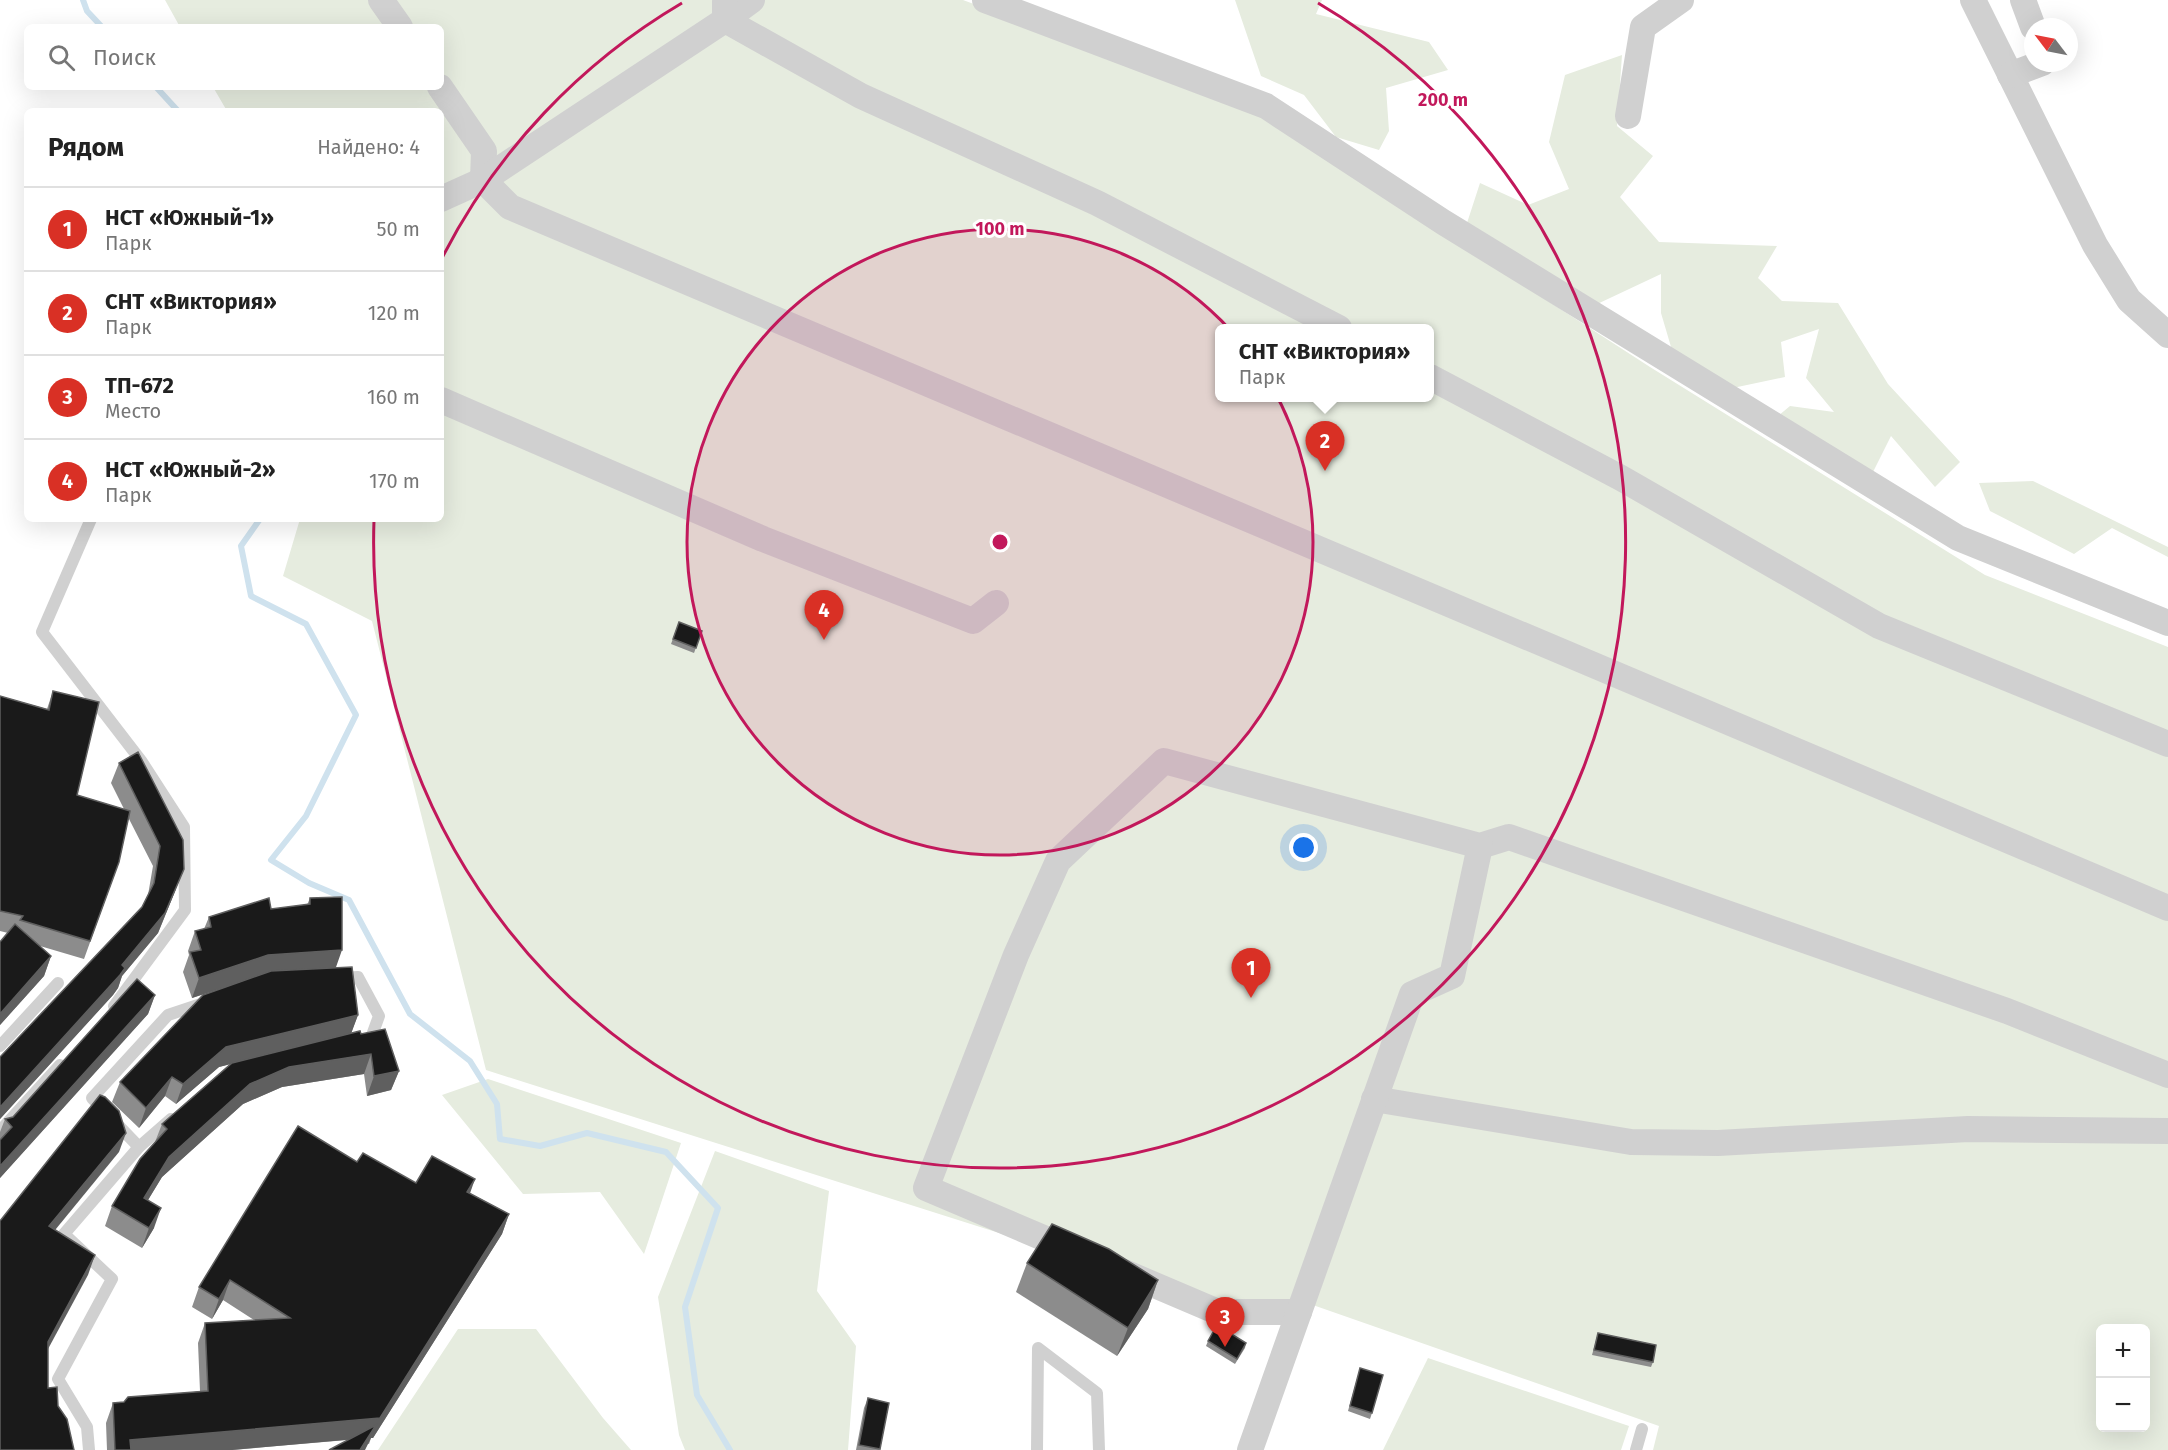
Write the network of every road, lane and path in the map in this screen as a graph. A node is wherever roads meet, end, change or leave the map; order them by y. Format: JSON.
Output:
{"nodes":[{"id":1,"x":381,"y":0,"type":"edge"},
{"id":2,"x":752,"y":0,"type":"edge"},
{"id":3,"x":985,"y":0,"type":"edge"},
{"id":4,"x":1681,"y":0,"type":"edge"},
{"id":5,"x":1973,"y":0,"type":"edge"},
{"id":6,"x":2023,"y":0,"type":"edge"},
{"id":7,"x":725,"y":10,"type":"edge"},
{"id":8,"x":2030,"y":18,"type":"edge"},
{"id":9,"x":398,"y":24,"type":"edge"},
{"id":10,"x":2024,"y":70,"type":"edge"},
{"id":11,"x":2010,"y":75,"type":"junction"},
{"id":12,"x":442,"y":90,"type":"edge"},
{"id":13,"x":1628,"y":116,"type":"dead end"},
{"id":14,"x":483,"y":180,"type":"junction"},
{"id":15,"x":444,"y":198,"type":"edge"},
{"id":16,"x":1331,"y":324,"type":"edge"},
{"id":17,"x":2168,"y":335,"type":"edge"},
{"id":18,"x":1434,"y":379,"type":"edge"},
{"id":19,"x":444,"y":401,"type":"edge"},
{"id":20,"x":90,"y":522,"type":"edge"},
{"id":21,"x":996,"y":603,"type":"dead end"},
{"id":22,"x":2168,"y":623,"type":"edge"},
{"id":23,"x":2168,"y":744,"type":"edge"},
{"id":24,"x":1480,"y":846,"type":"junction"},
{"id":25,"x":2168,"y":908,"type":"edge"},
{"id":26,"x":326,"y":979,"type":"edge"},
{"id":27,"x":58,"y":983,"type":"dead end"},
{"id":28,"x":220,"y":997,"type":"edge"},
{"id":29,"x":104,"y":1018,"type":"edge"},
{"id":30,"x":348,"y":1044,"type":"edge"},
{"id":31,"x":0,"y":1046,"type":"edge"},
{"id":32,"x":72,"y":1053,"type":"edge"},
{"id":33,"x":2168,"y":1075,"type":"edge"},
{"id":34,"x":1374,"y":1099,"type":"junction"},
{"id":35,"x":180,"y":1111,"type":"edge"},
{"id":36,"x":0,"y":1131,"type":"edge"},
{"id":37,"x":2168,"y":1131,"type":"edge"},
{"id":38,"x":139,"y":1147,"type":"junction"},
{"id":39,"x":1299,"y":1312,"type":"junction"},
{"id":40,"x":1642,"y":1429,"type":"dead end"},
{"id":41,"x":89,"y":1450,"type":"edge"},
{"id":42,"x":1037,"y":1450,"type":"edge"},
{"id":43,"x":1099,"y":1450,"type":"edge"},
{"id":44,"x":1250,"y":1450,"type":"edge"},
{"id":45,"x":1636,"y":1450,"type":"edge"}],
"edges":[{"from":1,"to":9,"type":"street"},
{"from":2,"to":7,"type":"street"},
{"from":3,"to":22,"type":"street"},
{"from":4,"to":13,"type":"street"},
{"from":5,"to":11,"type":"street"},
{"from":6,"to":8,"type":"street"},
{"from":7,"to":14,"type":"street"},
{"from":7,"to":16,"type":"street"},
{"from":10,"to":11,"type":"street"},
{"from":11,"to":17,"type":"street"},
{"from":12,"to":14,"type":"street"},
{"from":14,"to":15,"type":"street"},
{"from":14,"to":25,"type":"street"},
{"from":18,"to":23,"type":"street"},
{"from":19,"to":21,"type":"street"},
{"from":20,"to":29,"type":"lane"},
{"from":24,"to":33,"type":"street"},
{"from":24,"to":34,"type":"street"},
{"from":24,"to":39,"type":"street"},
{"from":26,"to":30,"type":"lane"},
{"from":27,"to":31,"type":"lane"},
{"from":28,"to":38,"type":"lane"},
{"from":32,"to":36,"type":"lane"},
{"from":34,"to":37,"type":"street"},
{"from":34,"to":39,"type":"street"},
{"from":35,"to":38,"type":"lane"},
{"from":38,"to":41,"type":"lane"},
{"from":39,"to":44,"type":"street"},
{"from":40,"to":45,"type":"lane"},
{"from":42,"to":43,"type":"lane"}]}
